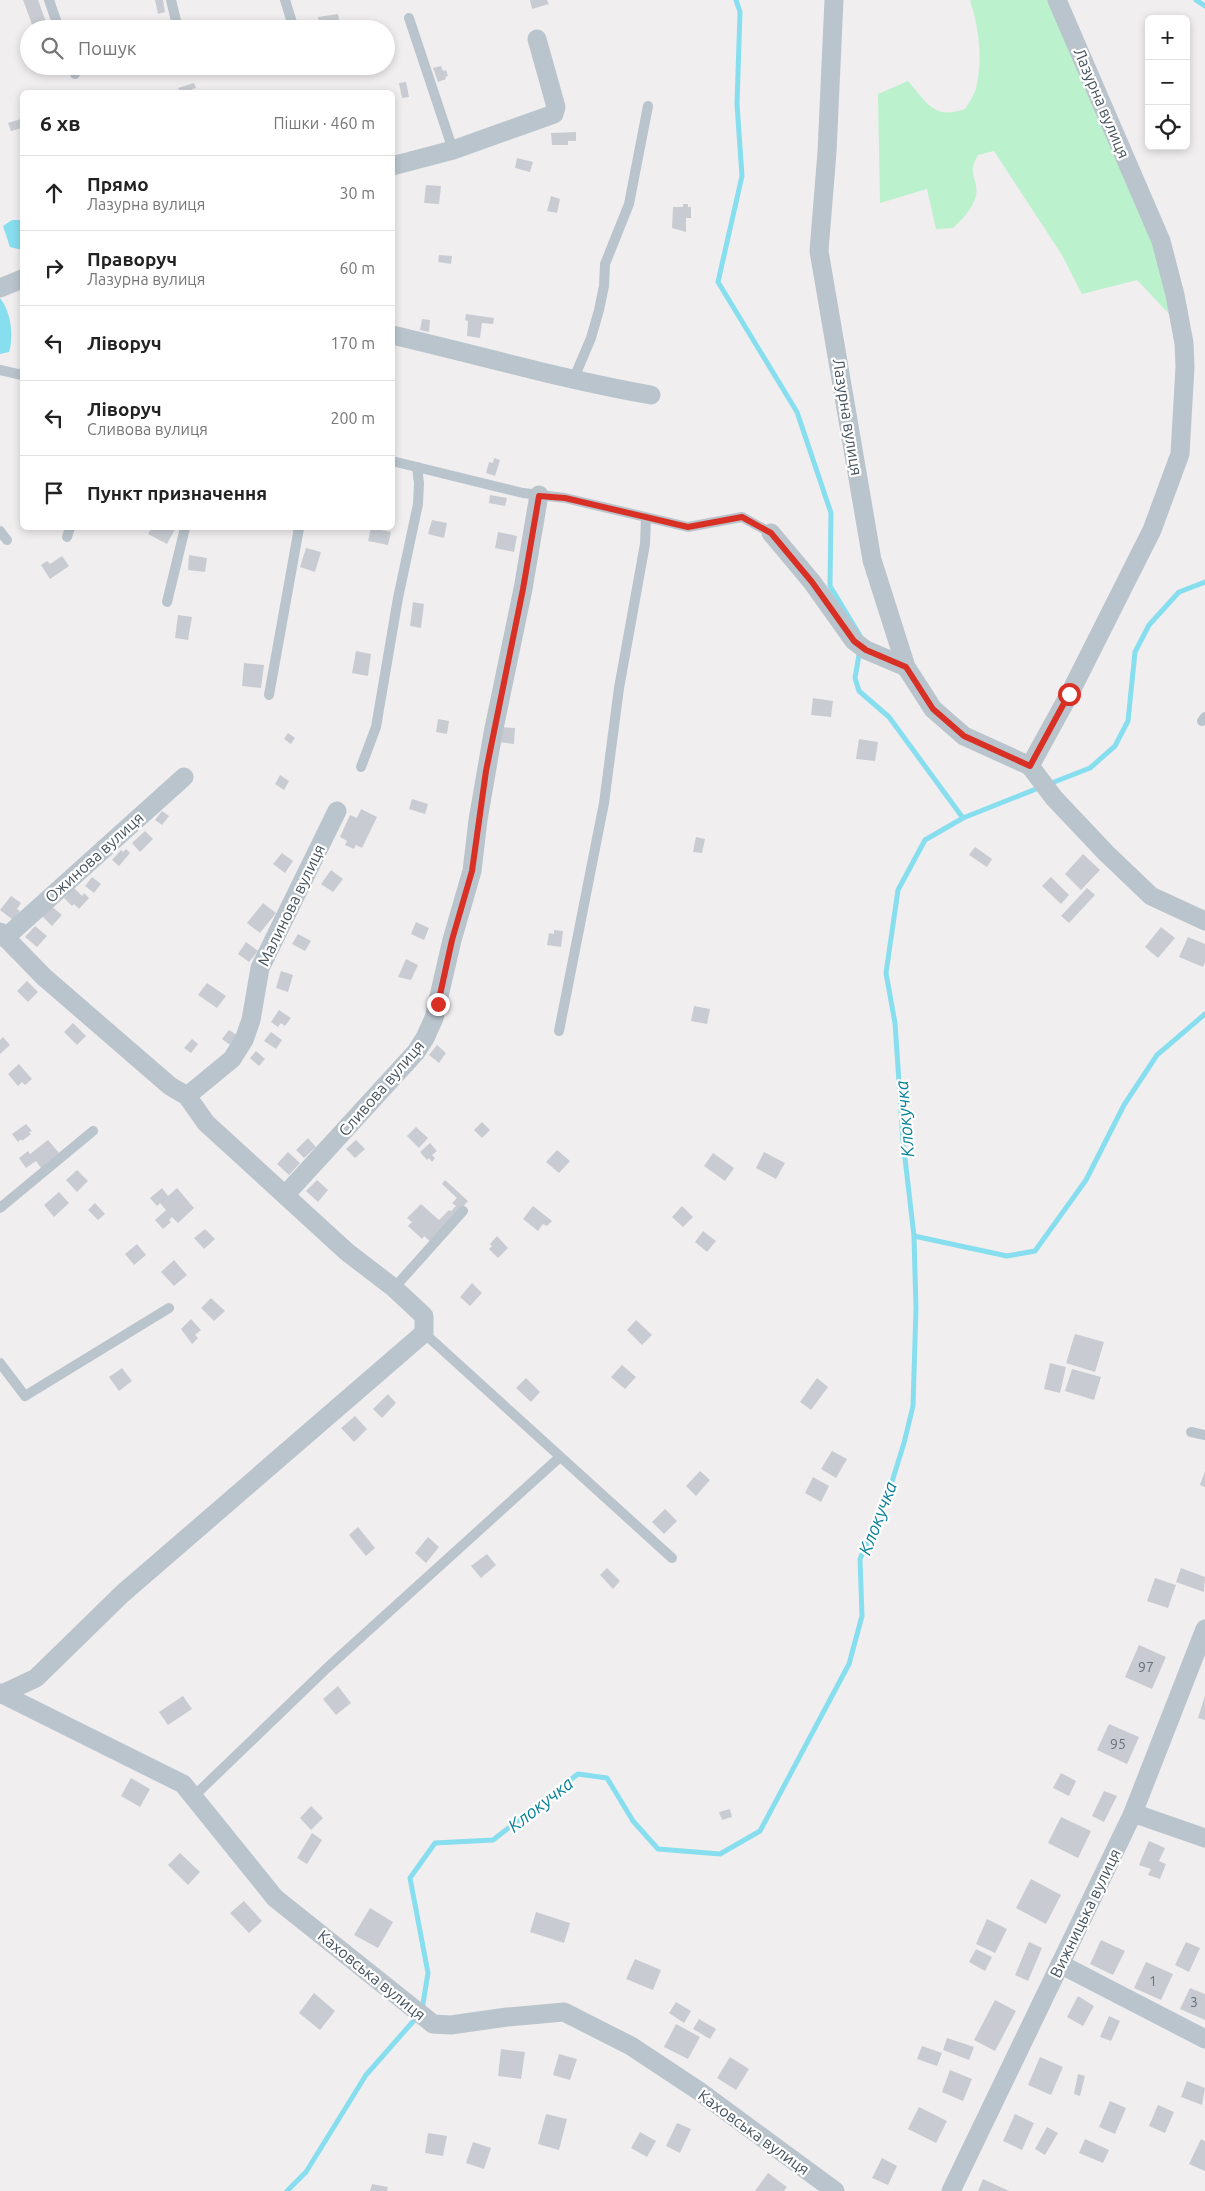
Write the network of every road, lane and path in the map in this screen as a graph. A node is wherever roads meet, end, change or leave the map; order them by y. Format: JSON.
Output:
{"nodes":[{"id":1,"x":50,"y":0,"type":"edge"},
{"id":2,"x":171,"y":0,"type":"edge"},
{"id":3,"x":285,"y":0,"type":"edge"},
{"id":4,"x":834,"y":0,"type":"edge"},
{"id":5,"x":1058,"y":0,"type":"edge"},
{"id":6,"x":409,"y":18,"type":"dead end"},
{"id":7,"x":56,"y":20,"type":"edge"},
{"id":8,"x":176,"y":20,"type":"edge"},
{"id":9,"x":291,"y":20,"type":"edge"},
{"id":10,"x":537,"y":39,"type":"dead end"},
{"id":11,"x":648,"y":106,"type":"dead end"},
{"id":12,"x":453,"y":150,"type":"junction"},
{"id":13,"x":395,"y":165,"type":"edge"},
{"id":14,"x":20,"y":280,"type":"edge"},
{"id":15,"x":0,"y":288,"type":"edge"},
{"id":16,"x":395,"y":336,"type":"edge"},
{"id":17,"x":0,"y":370,"type":"edge"},
{"id":18,"x":20,"y":375,"type":"edge"},
{"id":19,"x":574,"y":378,"type":"junction"},
{"id":20,"x":651,"y":394,"type":"dead end"},
{"id":21,"x":395,"y":463,"type":"edge"},
{"id":22,"x":417,"y":468,"type":"junction"},
{"id":23,"x":539,"y":496,"type":"junction"},
{"id":24,"x":646,"y":518,"type":"junction"},
{"id":25,"x":185,"y":530,"type":"edge"},
{"id":26,"x":299,"y":530,"type":"edge"},
{"id":27,"x":0,"y":531,"type":"edge"},
{"id":28,"x":771,"y":533,"type":"joint"},
{"id":29,"x":7,"y":540,"type":"dead end"},
{"id":30,"x":167,"y":602,"type":"dead end"},
{"id":31,"x":906,"y":667,"type":"junction"},
{"id":32,"x":270,"y":695,"type":"dead end"},
{"id":33,"x":361,"y":767,"type":"dead end"},
{"id":34,"x":1035,"y":773,"type":"junction"},
{"id":35,"x":184,"y":777,"type":"dead end"},
{"id":36,"x":337,"y":811,"type":"dead end"},
{"id":37,"x":1205,"y":921,"type":"edge"},
{"id":38,"x":2,"y":935,"type":"edge"},
{"id":39,"x":559,"y":1031,"type":"dead end"},
{"id":40,"x":186,"y":1096,"type":"junction"},
{"id":41,"x":93,"y":1131,"type":"dead end"},
{"id":42,"x":286,"y":1194,"type":"junction"},
{"id":43,"x":0,"y":1208,"type":"edge"},
{"id":44,"x":463,"y":1211,"type":"dead end"},
{"id":45,"x":394,"y":1288,"type":"junction"},
{"id":46,"x":169,"y":1308,"type":"dead end"},
{"id":47,"x":424,"y":1333,"type":"junction"},
{"id":48,"x":0,"y":1363,"type":"edge"},
{"id":49,"x":1191,"y":1432,"type":"dead end"},
{"id":50,"x":1205,"y":1435,"type":"edge"},
{"id":51,"x":560,"y":1457,"type":"junction"},
{"id":52,"x":672,"y":1558,"type":"dead end"},
{"id":53,"x":1205,"y":1629,"type":"edge"},
{"id":54,"x":1,"y":1693,"type":"edge"},
{"id":55,"x":193,"y":1797,"type":"junction"},
{"id":56,"x":1133,"y":1813,"type":"junction"},
{"id":57,"x":1205,"y":1838,"type":"edge"},
{"id":58,"x":1060,"y":1964,"type":"junction"},
{"id":59,"x":1205,"y":2039,"type":"edge"},
{"id":60,"x":835,"y":2191,"type":"edge"},
{"id":61,"x":951,"y":2191,"type":"edge"}],
"edges":[{"from":1,"to":7,"type":"lane"},
{"from":2,"to":8,"type":"lane"},
{"from":3,"to":9,"type":"lane"},
{"from":4,"to":31,"type":"street","name":"Лазурна вулиця"},
{"from":5,"to":34,"type":"street","name":"Лазурна вулиця"},
{"from":6,"to":12,"type":"lane"},
{"from":10,"to":12,"type":"street"},
{"from":11,"to":19,"type":"lane"},
{"from":12,"to":13,"type":"street"},
{"from":14,"to":15,"type":"street"},
{"from":16,"to":19,"type":"street"},
{"from":17,"to":18,"type":"lane"},
{"from":19,"to":20,"type":"street"},
{"from":21,"to":22,"type":"lane"},
{"from":22,"to":23,"type":"lane"},
{"from":22,"to":33,"type":"lane"},
{"from":23,"to":24,"type":"lane"},
{"from":23,"to":42,"type":"street","name":"Сливова вулиця"},
{"from":24,"to":28,"type":"lane"},
{"from":24,"to":39,"type":"lane"},
{"from":25,"to":30,"type":"lane"},
{"from":26,"to":32,"type":"lane"},
{"from":27,"to":29,"type":"lane"},
{"from":28,"to":31,"type":"street"},
{"from":31,"to":34,"type":"street","name":"Лазурна вулиця"},
{"from":34,"to":37,"type":"street"},
{"from":35,"to":38,"type":"street","name":"Ожинова вулиця"},
{"from":36,"to":40,"type":"street","name":"Малинова вулиця"},
{"from":38,"to":40,"type":"street"},
{"from":40,"to":42,"type":"street"},
{"from":41,"to":43,"type":"lane"},
{"from":42,"to":45,"type":"street"},
{"from":44,"to":45,"type":"lane"},
{"from":45,"to":47,"type":"street"},
{"from":46,"to":48,"type":"lane"},
{"from":47,"to":51,"type":"lane"},
{"from":47,"to":54,"type":"street"},
{"from":49,"to":50,"type":"lane"},
{"from":51,"to":52,"type":"lane"},
{"from":51,"to":55,"type":"lane"},
{"from":53,"to":56,"type":"street","name":"Вижницька вулиця"},
{"from":54,"to":55,"type":"street","name":"Каховська вулиця"},
{"from":55,"to":60,"type":"street","name":"Каховська вулиця"},
{"from":56,"to":57,"type":"street"},
{"from":56,"to":58,"type":"street","name":"Вижницька вулиця"},
{"from":58,"to":59,"type":"street"},
{"from":58,"to":61,"type":"street","name":"Вижницька вулиця"}]}
